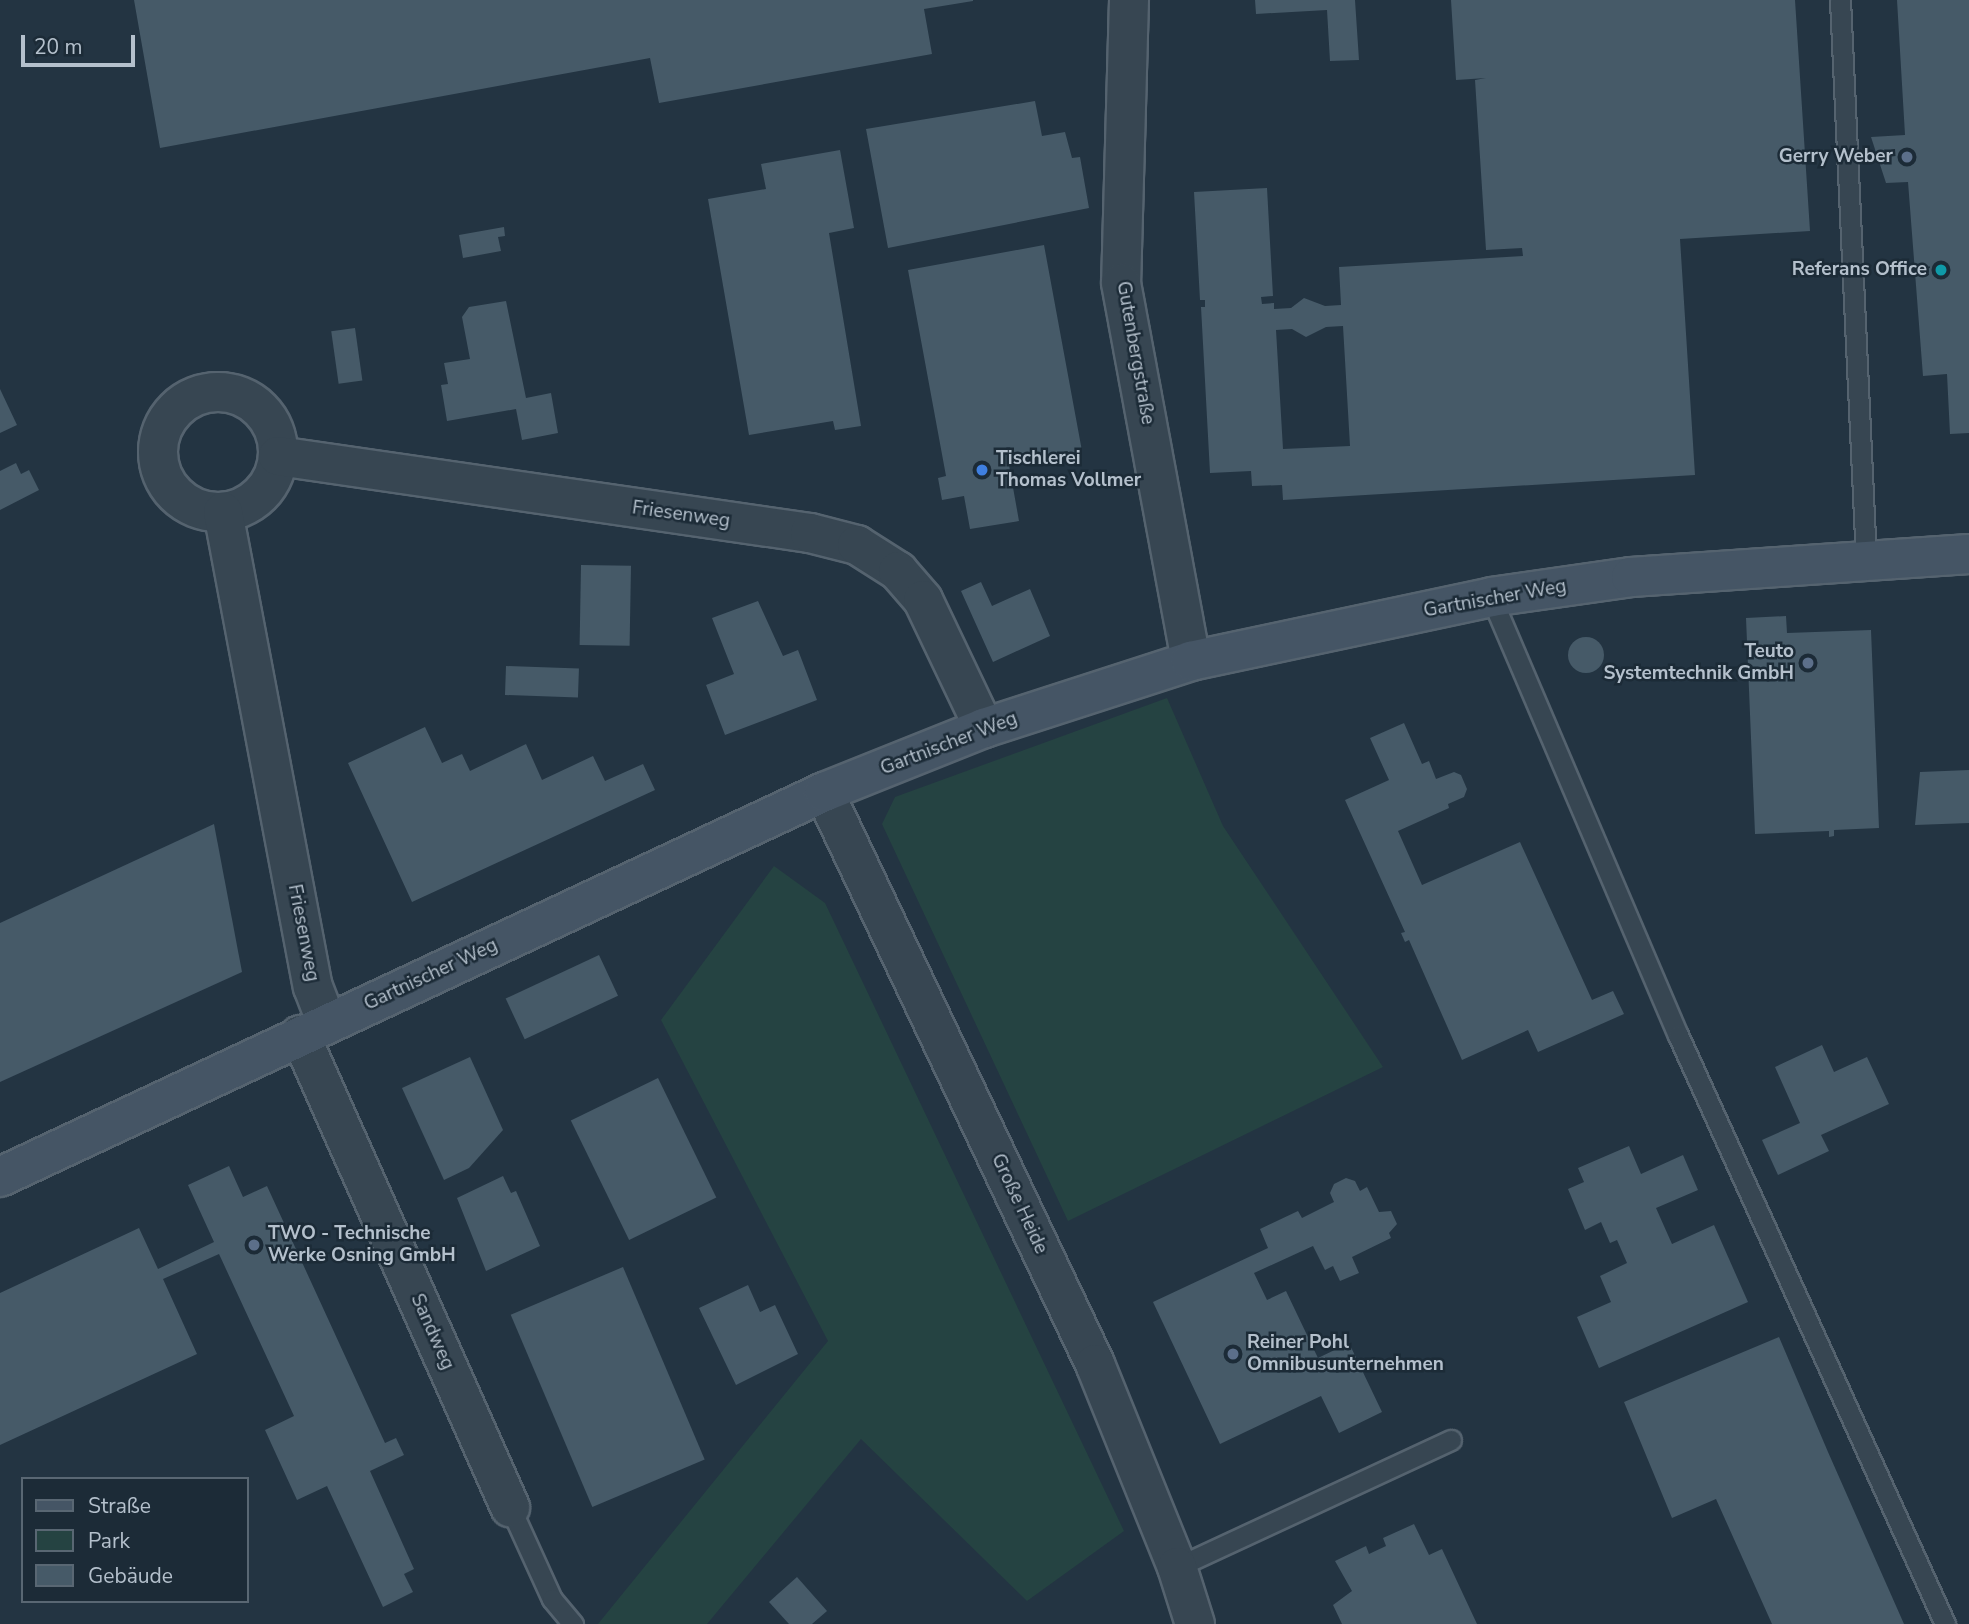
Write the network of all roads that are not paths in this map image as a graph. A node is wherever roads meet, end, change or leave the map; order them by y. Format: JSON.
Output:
{"nodes":[{"id":1,"x":1129,"y":0,"type":"edge"},
{"id":2,"x":1840,"y":0,"type":"edge"},
{"id":3,"x":278,"y":456,"type":"junction"},
{"id":4,"x":223,"y":512,"type":"junction"},
{"id":5,"x":1969,"y":554,"type":"edge"},
{"id":6,"x":1866,"y":560,"type":"junction"},
{"id":7,"x":1491,"y":597,"type":"junction"},
{"id":8,"x":1191,"y":661,"type":"junction"},
{"id":9,"x":984,"y":728,"type":"junction"},
{"id":10,"x":824,"y":792,"type":"junction"},
{"id":11,"x":314,"y":1029,"type":"junction"},
{"id":12,"x":0,"y":1177,"type":"edge"},
{"id":13,"x":1451,"y":1440,"type":"dead end"},
{"id":14,"x":510,"y":1507,"type":"joint"},
{"id":15,"x":1177,"y":1567,"type":"junction"},
{"id":16,"x":573,"y":1624,"type":"edge"},
{"id":17,"x":1195,"y":1624,"type":"edge"},
{"id":18,"x":1945,"y":1624,"type":"edge"}],
"edges":[{"from":1,"to":8,"type":"street","name":"Gutenbergstraße"},
{"from":2,"to":6,"type":"lane"},
{"from":3,"to":4,"type":"street"},
{"from":3,"to":4,"type":"street"},
{"from":3,"to":9,"type":"street","name":"Friesenweg"},
{"from":4,"to":11,"type":"street","name":"Friesenweg"},
{"from":5,"to":6,"type":"street","name":"Gartnischer Weg"},
{"from":6,"to":7,"type":"street","name":"Gartnischer Weg"},
{"from":7,"to":8,"type":"street","name":"Gartnischer Weg"},
{"from":7,"to":18,"type":"lane"},
{"from":8,"to":9,"type":"street","name":"Gartnischer Weg"},
{"from":9,"to":10,"type":"street","name":"Gartnischer Weg"},
{"from":10,"to":11,"type":"street","name":"Gartnischer Weg"},
{"from":10,"to":15,"type":"street","name":"Große Heide"},
{"from":11,"to":12,"type":"street","name":"Gartnischer Weg"},
{"from":11,"to":14,"type":"street","name":"Sandweg"},
{"from":13,"to":15,"type":"lane"},
{"from":14,"to":16,"type":"lane","name":"Sandweg"},
{"from":15,"to":17,"type":"street","name":"Große Heide"}]}
